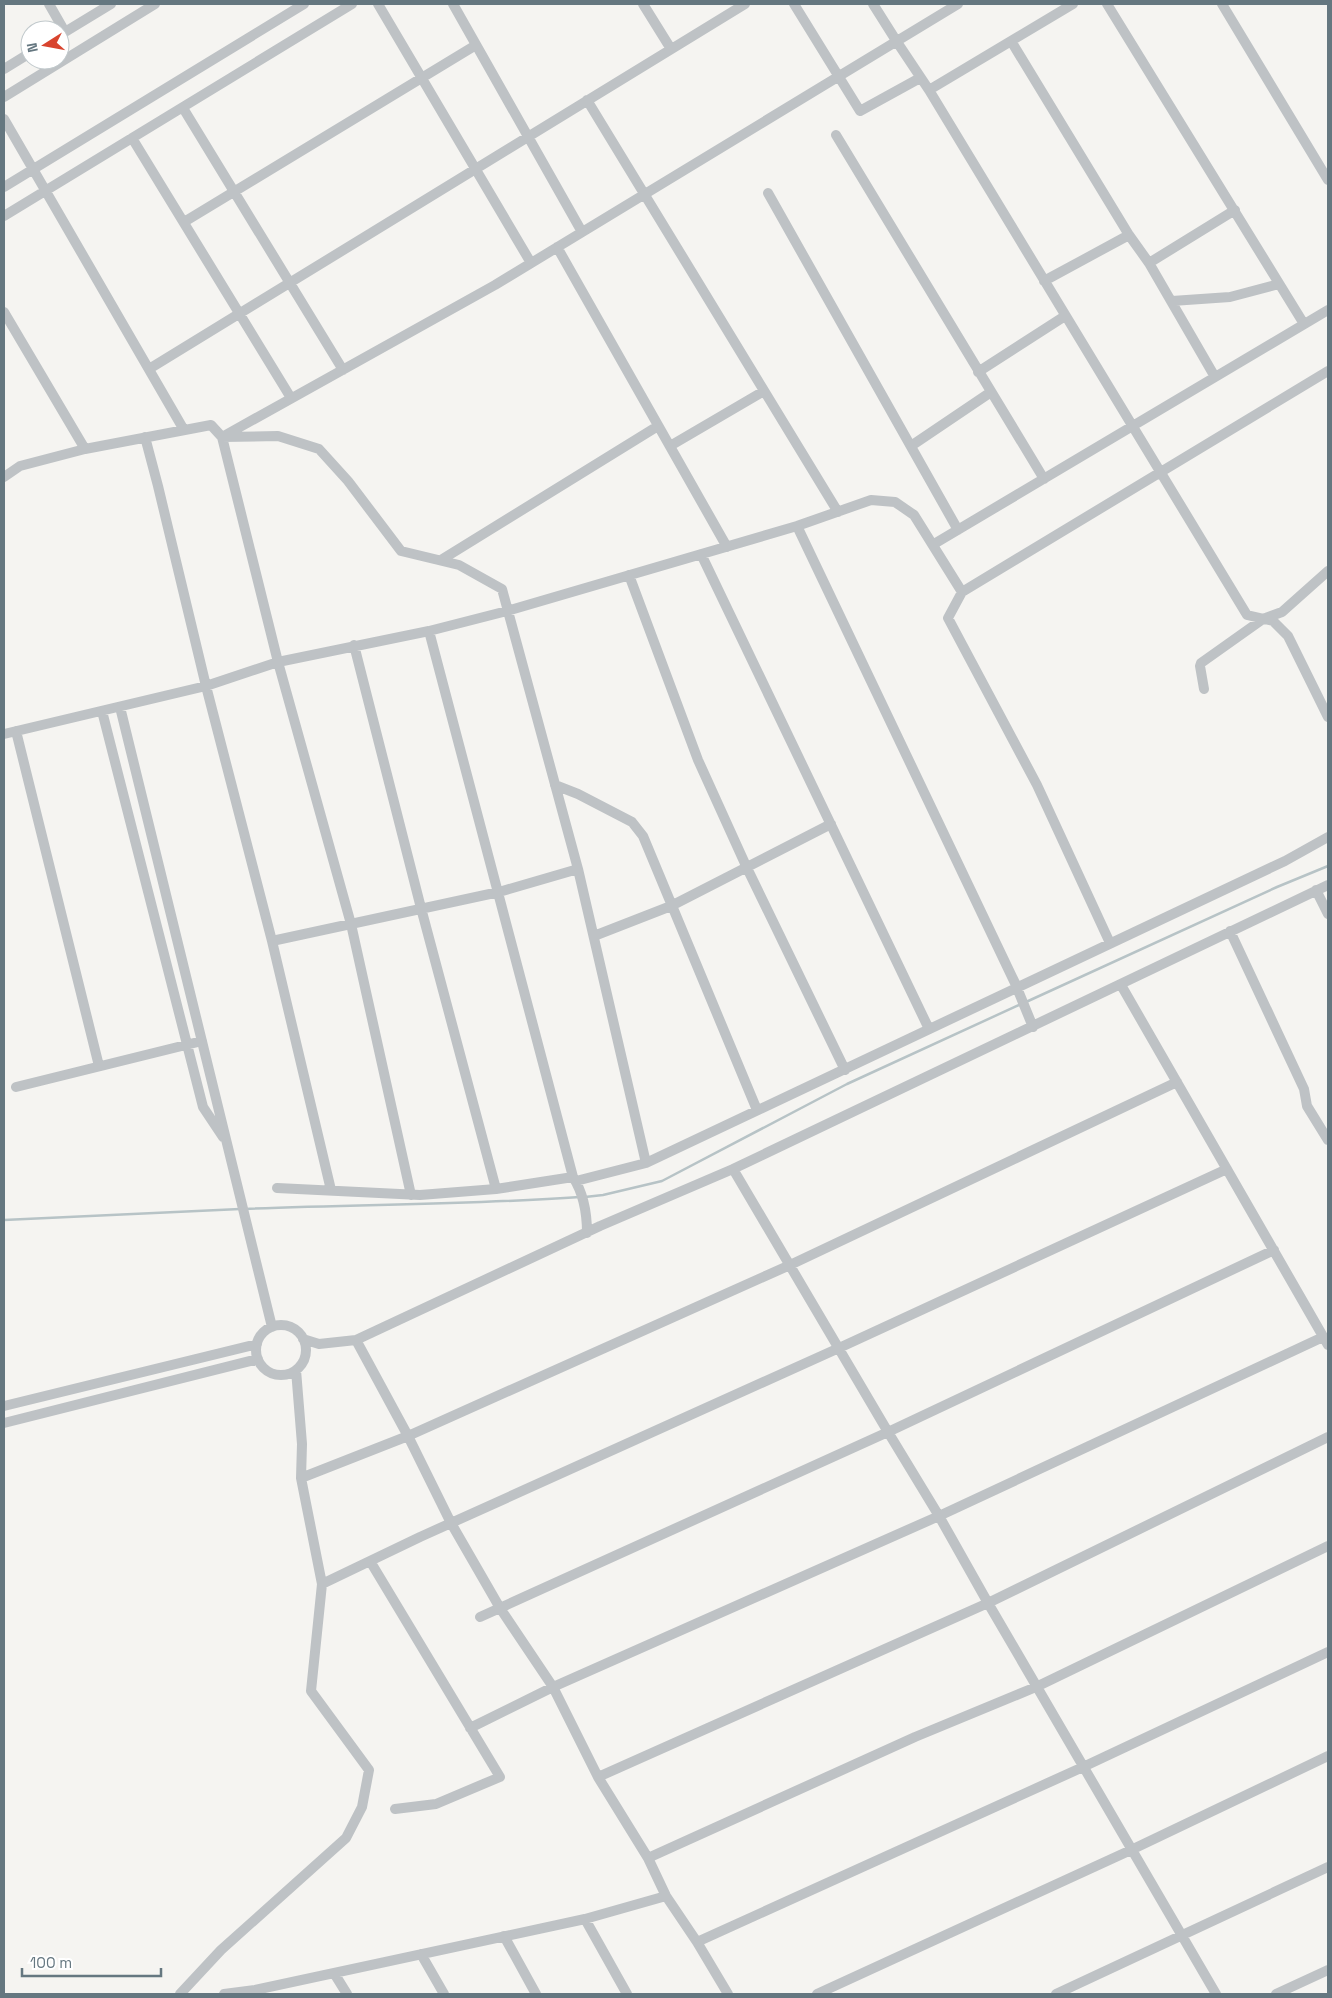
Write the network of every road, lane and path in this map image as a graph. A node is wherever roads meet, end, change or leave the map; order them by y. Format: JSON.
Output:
{"nodes":[{"id":1,"x":49,"y":4,"type":"edge"},
{"id":2,"x":111,"y":4,"type":"edge"},
{"id":3,"x":155,"y":4,"type":"edge"},
{"id":4,"x":304,"y":4,"type":"edge"},
{"id":5,"x":352,"y":4,"type":"edge"},
{"id":6,"x":378,"y":4,"type":"edge"},
{"id":7,"x":453,"y":4,"type":"edge"},
{"id":8,"x":643,"y":4,"type":"edge"},
{"id":9,"x":745,"y":4,"type":"edge"},
{"id":10,"x":794,"y":4,"type":"edge"},
{"id":11,"x":874,"y":4,"type":"edge"},
{"id":12,"x":958,"y":4,"type":"edge"},
{"id":13,"x":1073,"y":4,"type":"edge"},
{"id":14,"x":1107,"y":4,"type":"edge"},
{"id":15,"x":1222,"y":4,"type":"edge"},
{"id":16,"x":56,"y":20,"type":"edge"},
{"id":17,"x":70,"y":28,"type":"edge"},
{"id":18,"x":1011,"y":41,"type":"junction"},
{"id":19,"x":897,"y":42,"type":"junction"},
{"id":20,"x":476,"y":45,"type":"junction"},
{"id":21,"x":672,"y":49,"type":"junction"},
{"id":22,"x":20,"y":59,"type":"edge"},
{"id":23,"x":4,"y":68,"type":"edge"},
{"id":24,"x":838,"y":77,"type":"junction"},
{"id":25,"x":422,"y":78,"type":"junction"},
{"id":26,"x":920,"y":78,"type":"junction"},
{"id":27,"x":929,"y":90,"type":"junction"},
{"id":28,"x":4,"y":96,"type":"edge"},
{"id":29,"x":588,"y":100,"type":"junction"},
{"id":30,"x":182,"y":108,"type":"junction"},
{"id":31,"x":4,"y":119,"type":"edge"},
{"id":32,"x":836,"y":135,"type":"dead end"},
{"id":33,"x":528,"y":136,"type":"junction"},
{"id":34,"x":132,"y":138,"type":"junction"},
{"id":35,"x":33,"y":169,"type":"junction"},
{"id":36,"x":475,"y":169,"type":"junction"},
{"id":37,"x":1328,"y":180,"type":"edge"},
{"id":38,"x":4,"y":187,"type":"edge"},
{"id":39,"x":45,"y":191,"type":"junction"},
{"id":40,"x":234,"y":192,"type":"junction"},
{"id":41,"x":768,"y":193,"type":"dead end"},
{"id":42,"x":644,"y":194,"type":"junction"},
{"id":43,"x":1235,"y":210,"type":"junction"},
{"id":44,"x":4,"y":216,"type":"edge"},
{"id":45,"x":184,"y":222,"type":"junction"},
{"id":46,"x":582,"y":232,"type":"junction"},
{"id":47,"x":1129,"y":235,"type":"junction"},
{"id":48,"x":557,"y":247,"type":"junction"},
{"id":49,"x":531,"y":263,"type":"junction"},
{"id":50,"x":1149,"y":263,"type":"junction"},
{"id":51,"x":1044,"y":281,"type":"junction"},
{"id":52,"x":290,"y":283,"type":"junction"},
{"id":53,"x":1279,"y":284,"type":"junction"},
{"id":54,"x":1172,"y":301,"type":"junction"},
{"id":55,"x":1328,"y":310,"type":"edge"},
{"id":56,"x":4,"y":312,"type":"edge"},
{"id":57,"x":240,"y":314,"type":"junction"},
{"id":58,"x":1065,"y":316,"type":"junction"},
{"id":59,"x":1304,"y":324,"type":"junction"},
{"id":60,"x":149,"y":369,"type":"junction"},
{"id":61,"x":343,"y":370,"type":"junction"},
{"id":62,"x":1328,"y":371,"type":"edge"},
{"id":63,"x":978,"y":372,"type":"junction"},
{"id":64,"x":1215,"y":377,"type":"junction"},
{"id":65,"x":764,"y":390,"type":"junction"},
{"id":66,"x":991,"y":392,"type":"junction"},
{"id":67,"x":292,"y":398,"type":"junction"},
{"id":68,"x":658,"y":426,"type":"junction"},
{"id":69,"x":1132,"y":427,"type":"junction"},
{"id":70,"x":184,"y":430,"type":"junction"},
{"id":71,"x":145,"y":437,"type":"junction"},
{"id":72,"x":222,"y":437,"type":"junction"},
{"id":73,"x":670,"y":446,"type":"junction"},
{"id":74,"x":911,"y":446,"type":"junction"},
{"id":75,"x":85,"y":449,"type":"junction"},
{"id":76,"x":1160,"y":473,"type":"junction"},
{"id":77,"x":4,"y":477,"type":"edge"},
{"id":78,"x":1044,"y":479,"type":"junction"},
{"id":79,"x":838,"y":512,"type":"junction"},
{"id":80,"x":797,"y":526,"type":"junction"},
{"id":81,"x":958,"y":530,"type":"junction"},
{"id":82,"x":934,"y":544,"type":"junction"},
{"id":83,"x":727,"y":547,"type":"junction"},
{"id":84,"x":701,"y":554,"type":"junction"},
{"id":85,"x":441,"y":560,"type":"junction"},
{"id":86,"x":1328,"y":571,"type":"edge"},
{"id":87,"x":629,"y":575,"type":"junction"},
{"id":88,"x":962,"y":592,"type":"junction"},
{"id":89,"x":508,"y":611,"type":"junction"},
{"id":90,"x":1263,"y":619,"type":"junction"},
{"id":91,"x":429,"y":631,"type":"junction"},
{"id":92,"x":354,"y":645,"type":"junction"},
{"id":93,"x":278,"y":662,"type":"junction"},
{"id":94,"x":206,"y":686,"type":"junction"},
{"id":95,"x":1204,"y":689,"type":"dead end"},
{"id":96,"x":120,"y":707,"type":"junction"},
{"id":97,"x":102,"y":711,"type":"junction"},
{"id":98,"x":1328,"y":717,"type":"edge"},
{"id":99,"x":16,"y":731,"type":"junction"},
{"id":100,"x":4,"y":734,"type":"edge"},
{"id":101,"x":555,"y":785,"type":"junction"},
{"id":102,"x":831,"y":824,"type":"junction"},
{"id":103,"x":1328,"y":837,"type":"edge"},
{"id":104,"x":747,"y":868,"type":"junction"},
{"id":105,"x":578,"y":869,"type":"junction"},
{"id":106,"x":1328,"y":885,"type":"edge"},
{"id":107,"x":1316,"y":890,"type":"junction"},
{"id":108,"x":499,"y":892,"type":"junction"},
{"id":109,"x":671,"y":906,"type":"junction"},
{"id":110,"x":422,"y":908,"type":"junction"},
{"id":111,"x":1328,"y":914,"type":"edge"},
{"id":112,"x":351,"y":924,"type":"junction"},
{"id":113,"x":1230,"y":931,"type":"junction"},
{"id":114,"x":594,"y":936,"type":"junction"},
{"id":115,"x":272,"y":941,"type":"junction"},
{"id":116,"x":1110,"y":943,"type":"junction"},
{"id":117,"x":1121,"y":985,"type":"junction"},
{"id":118,"x":1017,"y":989,"type":"junction"},
{"id":119,"x":1033,"y":1027,"type":"junction"},
{"id":120,"x":929,"y":1029,"type":"junction"},
{"id":121,"x":202,"y":1041,"type":"junction"},
{"id":122,"x":187,"y":1044,"type":"junction"},
{"id":123,"x":99,"y":1066,"type":"junction"},
{"id":124,"x":846,"y":1070,"type":"junction"},
{"id":125,"x":1177,"y":1082,"type":"junction"},
{"id":126,"x":16,"y":1087,"type":"dead end"},
{"id":127,"x":758,"y":1110,"type":"junction"},
{"id":128,"x":1328,"y":1140,"type":"edge"},
{"id":129,"x":228,"y":1145,"type":"junction"},
{"id":130,"x":646,"y":1163,"type":"junction"},
{"id":131,"x":733,"y":1169,"type":"junction"},
{"id":132,"x":1227,"y":1169,"type":"junction"},
{"id":133,"x":576,"y":1182,"type":"junction"},
{"id":134,"x":278,"y":1188,"type":"dead end"},
{"id":135,"x":496,"y":1189,"type":"junction"},
{"id":136,"x":331,"y":1190,"type":"junction"},
{"id":137,"x":411,"y":1194,"type":"junction"},
{"id":138,"x":587,"y":1234,"type":"junction"},
{"id":139,"x":1274,"y":1250,"type":"junction"},
{"id":140,"x":790,"y":1265,"type":"junction"},
{"id":141,"x":272,"y":1326,"type":"junction"},
{"id":142,"x":303,"y":1339,"type":"junction"},
{"id":143,"x":356,"y":1340,"type":"junction"},
{"id":144,"x":1326,"y":1341,"type":"edge"},
{"id":145,"x":257,"y":1344,"type":"junction"},
{"id":146,"x":839,"y":1348,"type":"junction"},
{"id":147,"x":258,"y":1359,"type":"junction"},
{"id":148,"x":296,"y":1370,"type":"junction"},
{"id":149,"x":4,"y":1406,"type":"edge"},
{"id":150,"x":4,"y":1423,"type":"edge"},
{"id":151,"x":888,"y":1432,"type":"junction"},
{"id":152,"x":408,"y":1436,"type":"junction"},
{"id":153,"x":1328,"y":1437,"type":"edge"},
{"id":154,"x":301,"y":1478,"type":"junction"},
{"id":155,"x":940,"y":1516,"type":"junction"},
{"id":156,"x":451,"y":1523,"type":"junction"},
{"id":157,"x":1328,"y":1546,"type":"edge"},
{"id":158,"x":370,"y":1561,"type":"junction"},
{"id":159,"x":322,"y":1584,"type":"junction"},
{"id":160,"x":988,"y":1603,"type":"junction"},
{"id":161,"x":500,"y":1608,"type":"junction"},
{"id":162,"x":480,"y":1617,"type":"dead end"},
{"id":163,"x":1328,"y":1652,"type":"edge"},
{"id":164,"x":553,"y":1687,"type":"junction"},
{"id":165,"x":1036,"y":1687,"type":"junction"},
{"id":166,"x":470,"y":1728,"type":"junction"},
{"id":167,"x":1328,"y":1756,"type":"edge"},
{"id":168,"x":1083,"y":1767,"type":"junction"},
{"id":169,"x":598,"y":1777,"type":"junction"},
{"id":170,"x":395,"y":1809,"type":"dead end"},
{"id":171,"x":1131,"y":1850,"type":"junction"},
{"id":172,"x":648,"y":1858,"type":"junction"},
{"id":173,"x":1328,"y":1867,"type":"edge"},
{"id":174,"x":666,"y":1896,"type":"junction"},
{"id":175,"x":585,"y":1919,"type":"junction"},
{"id":176,"x":504,"y":1936,"type":"junction"},
{"id":177,"x":1182,"y":1936,"type":"junction"},
{"id":178,"x":697,"y":1942,"type":"junction"},
{"id":179,"x":422,"y":1954,"type":"junction"},
{"id":180,"x":1328,"y":1970,"type":"edge"},
{"id":181,"x":334,"y":1973,"type":"junction"},
{"id":182,"x":256,"y":1992,"type":"edge"},
{"id":183,"x":180,"y":1994,"type":"edge"},
{"id":184,"x":224,"y":1994,"type":"edge"},
{"id":185,"x":347,"y":1994,"type":"edge"},
{"id":186,"x":444,"y":1994,"type":"edge"},
{"id":187,"x":536,"y":1994,"type":"edge"},
{"id":188,"x":627,"y":1994,"type":"edge"},
{"id":189,"x":728,"y":1994,"type":"edge"},
{"id":190,"x":817,"y":1994,"type":"edge"},
{"id":191,"x":1056,"y":1994,"type":"edge"},
{"id":192,"x":1216,"y":1994,"type":"edge"},
{"id":193,"x":1276,"y":1994,"type":"edge"}],
"edges":[{"from":1,"to":16,"type":"street"},
{"from":2,"to":17,"type":"street"},
{"from":3,"to":28,"type":"street"},
{"from":4,"to":35,"type":"street"},
{"from":5,"to":30,"type":"street"},
{"from":6,"to":25,"type":"street"},
{"from":7,"to":20,"type":"street"},
{"from":8,"to":21,"type":"street"},
{"from":9,"to":21,"type":"street"},
{"from":10,"to":24,"type":"street"},
{"from":11,"to":19,"type":"street"},
{"from":12,"to":19,"type":"street"},
{"from":13,"to":18,"type":"street"},
{"from":14,"to":43,"type":"street"},
{"from":15,"to":37,"type":"street"},
{"from":18,"to":27,"type":"street"},
{"from":18,"to":47,"type":"street"},
{"from":19,"to":24,"type":"street"},
{"from":19,"to":26,"type":"street"},
{"from":20,"to":25,"type":"street"},
{"from":20,"to":33,"type":"street"},
{"from":21,"to":29,"type":"street"},
{"from":22,"to":23,"type":"street"},
{"from":24,"to":26,"type":"street"},
{"from":24,"to":42,"type":"street"},
{"from":25,"to":36,"type":"street"},
{"from":25,"to":40,"type":"street"},
{"from":26,"to":27,"type":"street"},
{"from":27,"to":51,"type":"street"},
{"from":29,"to":33,"type":"street"},
{"from":29,"to":42,"type":"street"},
{"from":30,"to":34,"type":"street"},
{"from":30,"to":40,"type":"street"},
{"from":31,"to":35,"type":"street"},
{"from":32,"to":63,"type":"street"},
{"from":33,"to":36,"type":"street"},
{"from":33,"to":46,"type":"street"},
{"from":34,"to":39,"type":"street"},
{"from":34,"to":45,"type":"street"},
{"from":35,"to":38,"type":"street"},
{"from":35,"to":39,"type":"street"},
{"from":36,"to":49,"type":"street"},
{"from":36,"to":52,"type":"street"},
{"from":39,"to":44,"type":"street"},
{"from":39,"to":60,"type":"street"},
{"from":40,"to":45,"type":"street"},
{"from":40,"to":52,"type":"street"},
{"from":41,"to":74,"type":"street"},
{"from":42,"to":46,"type":"street"},
{"from":42,"to":65,"type":"street"},
{"from":43,"to":50,"type":"street"},
{"from":43,"to":53,"type":"street"},
{"from":45,"to":57,"type":"street"},
{"from":46,"to":48,"type":"street"},
{"from":47,"to":50,"type":"street"},
{"from":47,"to":51,"type":"street"},
{"from":48,"to":49,"type":"street"},
{"from":48,"to":68,"type":"street"},
{"from":49,"to":61,"type":"street"},
{"from":50,"to":54,"type":"street"},
{"from":51,"to":58,"type":"street"},
{"from":52,"to":57,"type":"street"},
{"from":52,"to":61,"type":"street"},
{"from":53,"to":54,"type":"street"},
{"from":53,"to":59,"type":"street"},
{"from":54,"to":64,"type":"street"},
{"from":55,"to":59,"type":"street"},
{"from":56,"to":75,"type":"street"},
{"from":57,"to":60,"type":"street"},
{"from":57,"to":67,"type":"street"},
{"from":58,"to":63,"type":"street"},
{"from":58,"to":69,"type":"street"},
{"from":59,"to":64,"type":"street"},
{"from":60,"to":70,"type":"street"},
{"from":61,"to":67,"type":"street"},
{"from":62,"to":76,"type":"street"},
{"from":63,"to":66,"type":"street"},
{"from":64,"to":69,"type":"street"},
{"from":65,"to":73,"type":"street"},
{"from":65,"to":79,"type":"street"},
{"from":66,"to":74,"type":"street"},
{"from":66,"to":78,"type":"street"},
{"from":67,"to":72,"type":"street"},
{"from":68,"to":73,"type":"street"},
{"from":68,"to":85,"type":"street"},
{"from":69,"to":76,"type":"street"},
{"from":69,"to":78,"type":"street"},
{"from":70,"to":71,"type":"street"},
{"from":70,"to":72,"type":"street"},
{"from":71,"to":75,"type":"street"},
{"from":71,"to":94,"type":"street"},
{"from":72,"to":85,"type":"street"},
{"from":72,"to":93,"type":"street"},
{"from":73,"to":83,"type":"street"},
{"from":74,"to":81,"type":"street"},
{"from":75,"to":77,"type":"street"},
{"from":76,"to":88,"type":"street"},
{"from":76,"to":90,"type":"street"},
{"from":78,"to":81,"type":"street"},
{"from":79,"to":80,"type":"street"},
{"from":79,"to":82,"type":"street"},
{"from":80,"to":83,"type":"street"},
{"from":80,"to":118,"type":"street"},
{"from":81,"to":82,"type":"street"},
{"from":82,"to":88,"type":"street"},
{"from":83,"to":84,"type":"street"},
{"from":84,"to":87,"type":"street"},
{"from":84,"to":102,"type":"street"},
{"from":85,"to":89,"type":"street"},
{"from":86,"to":90,"type":"street"},
{"from":87,"to":89,"type":"street"},
{"from":87,"to":104,"type":"street"},
{"from":88,"to":116,"type":"street"},
{"from":89,"to":91,"type":"street"},
{"from":89,"to":101,"type":"street"},
{"from":90,"to":95,"type":"street"},
{"from":90,"to":98,"type":"street"},
{"from":91,"to":92,"type":"street"},
{"from":91,"to":108,"type":"street"},
{"from":92,"to":93,"type":"street"},
{"from":92,"to":110,"type":"street"},
{"from":93,"to":94,"type":"street"},
{"from":93,"to":112,"type":"street"},
{"from":94,"to":96,"type":"street"},
{"from":94,"to":115,"type":"street"},
{"from":96,"to":97,"type":"street"},
{"from":96,"to":121,"type":"street"},
{"from":97,"to":99,"type":"street"},
{"from":97,"to":122,"type":"street"},
{"from":99,"to":100,"type":"street"},
{"from":99,"to":123,"type":"street"},
{"from":101,"to":105,"type":"street"},
{"from":101,"to":109,"type":"street"},
{"from":102,"to":104,"type":"street"},
{"from":102,"to":120,"type":"street"},
{"from":103,"to":116,"type":"street"},
{"from":104,"to":109,"type":"street"},
{"from":104,"to":124,"type":"street"},
{"from":105,"to":108,"type":"street"},
{"from":105,"to":114,"type":"street"},
{"from":106,"to":107,"type":"street"},
{"from":107,"to":111,"type":"street"},
{"from":107,"to":113,"type":"street"},
{"from":108,"to":110,"type":"street"},
{"from":108,"to":133,"type":"street"},
{"from":109,"to":114,"type":"street"},
{"from":109,"to":127,"type":"street"},
{"from":110,"to":112,"type":"street"},
{"from":110,"to":135,"type":"street"},
{"from":112,"to":115,"type":"street"},
{"from":112,"to":137,"type":"street"},
{"from":113,"to":117,"type":"street"},
{"from":113,"to":128,"type":"street"},
{"from":114,"to":130,"type":"street"},
{"from":115,"to":136,"type":"street"},
{"from":116,"to":118,"type":"street"},
{"from":117,"to":119,"type":"street"},
{"from":117,"to":125,"type":"street"},
{"from":118,"to":119,"type":"street"},
{"from":118,"to":120,"type":"street"},
{"from":119,"to":131,"type":"street"},
{"from":120,"to":124,"type":"street"},
{"from":121,"to":122,"type":"street"},
{"from":121,"to":129,"type":"street"},
{"from":122,"to":123,"type":"street"},
{"from":122,"to":129,"type":"street"},
{"from":123,"to":126,"type":"street"},
{"from":124,"to":127,"type":"street"},
{"from":125,"to":132,"type":"street"},
{"from":125,"to":140,"type":"street"},
{"from":127,"to":130,"type":"street"},
{"from":129,"to":141,"type":"street"},
{"from":130,"to":133,"type":"street"},
{"from":131,"to":138,"type":"street"},
{"from":131,"to":140,"type":"street"},
{"from":132,"to":139,"type":"street"},
{"from":132,"to":146,"type":"street"},
{"from":133,"to":135,"type":"street"},
{"from":133,"to":138,"type":"street"},
{"from":134,"to":136,"type":"street"},
{"from":135,"to":137,"type":"street"},
{"from":136,"to":137,"type":"street"},
{"from":138,"to":143,"type":"street"},
{"from":139,"to":144,"type":"street"},
{"from":139,"to":151,"type":"street"},
{"from":140,"to":146,"type":"street"},
{"from":140,"to":152,"type":"street"},
{"from":141,"to":142,"type":"street"},
{"from":141,"to":145,"type":"street"},
{"from":142,"to":143,"type":"street"},
{"from":142,"to":148,"type":"street"},
{"from":143,"to":152,"type":"street"},
{"from":144,"to":155,"type":"street"},
{"from":145,"to":147,"type":"street"},
{"from":145,"to":149,"type":"street"},
{"from":146,"to":151,"type":"street"},
{"from":146,"to":156,"type":"street"},
{"from":147,"to":148,"type":"street"},
{"from":147,"to":150,"type":"street"},
{"from":148,"to":154,"type":"street"},
{"from":151,"to":155,"type":"street"},
{"from":151,"to":161,"type":"street"},
{"from":152,"to":154,"type":"street"},
{"from":152,"to":156,"type":"street"},
{"from":153,"to":160,"type":"street"},
{"from":154,"to":159,"type":"street"},
{"from":155,"to":160,"type":"street"},
{"from":155,"to":164,"type":"street"},
{"from":156,"to":158,"type":"street"},
{"from":156,"to":161,"type":"street"},
{"from":157,"to":165,"type":"street"},
{"from":158,"to":159,"type":"street"},
{"from":158,"to":166,"type":"street"},
{"from":159,"to":183,"type":"street"},
{"from":160,"to":165,"type":"street"},
{"from":160,"to":169,"type":"street"},
{"from":161,"to":162,"type":"street"},
{"from":161,"to":164,"type":"street"},
{"from":163,"to":168,"type":"street"},
{"from":164,"to":166,"type":"street"},
{"from":164,"to":169,"type":"street"},
{"from":165,"to":168,"type":"street"},
{"from":165,"to":172,"type":"street"},
{"from":166,"to":170,"type":"street"},
{"from":167,"to":171,"type":"street"},
{"from":168,"to":171,"type":"street"},
{"from":168,"to":178,"type":"street"},
{"from":169,"to":172,"type":"street"},
{"from":171,"to":177,"type":"street"},
{"from":171,"to":190,"type":"street"},
{"from":172,"to":174,"type":"street"},
{"from":173,"to":177,"type":"street"},
{"from":174,"to":175,"type":"street"},
{"from":174,"to":178,"type":"street"},
{"from":175,"to":176,"type":"street"},
{"from":175,"to":188,"type":"street"},
{"from":176,"to":179,"type":"street"},
{"from":176,"to":187,"type":"street"},
{"from":177,"to":191,"type":"street"},
{"from":177,"to":192,"type":"street"},
{"from":178,"to":189,"type":"street"},
{"from":179,"to":181,"type":"street"},
{"from":179,"to":186,"type":"street"},
{"from":180,"to":193,"type":"street"},
{"from":181,"to":182,"type":"street"},
{"from":181,"to":185,"type":"street"},
{"from":182,"to":184,"type":"street"}]}
